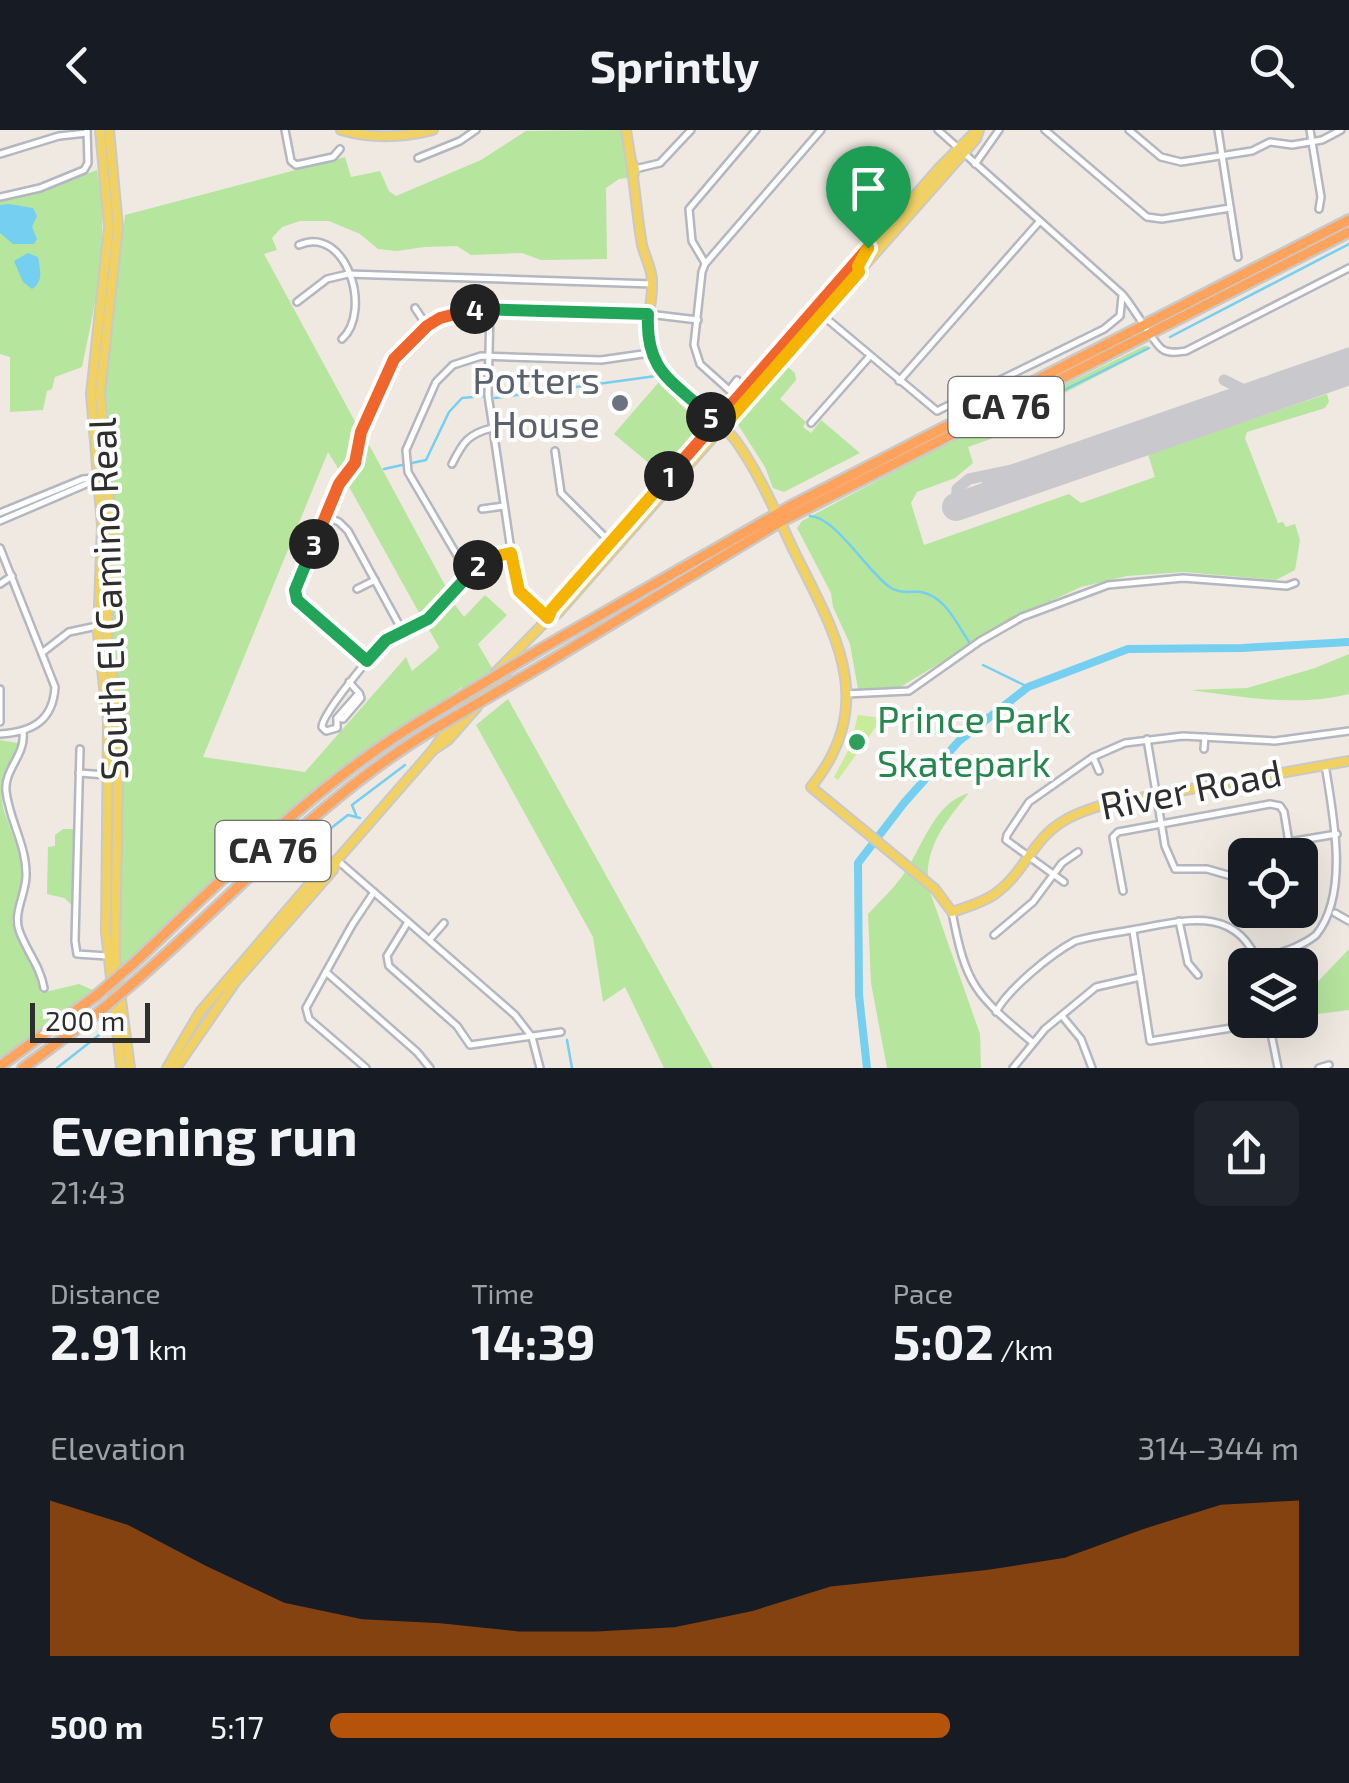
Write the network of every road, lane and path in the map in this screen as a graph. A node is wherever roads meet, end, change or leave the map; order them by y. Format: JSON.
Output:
{"nodes":[{"id":1,"x":100,"y":130,"type":"edge"},
{"id":2,"x":108,"y":130,"type":"edge"},
{"id":3,"x":285,"y":130,"type":"edge"},
{"id":4,"x":341,"y":130,"type":"edge"},
{"id":5,"x":433,"y":130,"type":"edge"},
{"id":6,"x":476,"y":130,"type":"edge"},
{"id":7,"x":626,"y":130,"type":"edge"},
{"id":8,"x":692,"y":130,"type":"edge"},
{"id":9,"x":756,"y":130,"type":"edge"},
{"id":10,"x":821,"y":130,"type":"edge"},
{"id":11,"x":938,"y":130,"type":"edge"},
{"id":12,"x":978,"y":130,"type":"edge"},
{"id":13,"x":999,"y":130,"type":"edge"},
{"id":14,"x":1045,"y":130,"type":"edge"},
{"id":15,"x":1129,"y":130,"type":"edge"},
{"id":16,"x":1218,"y":130,"type":"edge"},
{"id":17,"x":1310,"y":130,"type":"edge"},
{"id":18,"x":1342,"y":130,"type":"edge"},
{"id":19,"x":88,"y":132,"type":"edge"},
{"id":20,"x":1312,"y":142,"type":"junction"},
{"id":21,"x":340,"y":150,"type":"dead end"},
{"id":22,"x":961,"y":150,"type":"junction"},
{"id":23,"x":0,"y":154,"type":"edge"},
{"id":24,"x":1222,"y":156,"type":"junction"},
{"id":25,"x":418,"y":158,"type":"dead end"},
{"id":26,"x":975,"y":164,"type":"junction"},
{"id":27,"x":633,"y":169,"type":"junction"},
{"id":28,"x":923,"y":186,"type":"junction"},
{"id":29,"x":0,"y":197,"type":"edge"},
{"id":30,"x":1230,"y":208,"type":"junction"},
{"id":31,"x":1319,"y":209,"type":"dead end"},
{"id":32,"x":1349,"y":220,"type":"edge"},
{"id":33,"x":1039,"y":222,"type":"junction"},
{"id":34,"x":899,"y":227,"type":"junction"},
{"id":35,"x":1349,"y":232,"type":"edge"},
{"id":36,"x":299,"y":245,"type":"dead end"},
{"id":37,"x":868,"y":248,"type":"junction"},
{"id":38,"x":1238,"y":256,"type":"dead end"},
{"id":39,"x":705,"y":264,"type":"junction"},
{"id":40,"x":1349,"y":268,"type":"edge"},
{"id":41,"x":859,"y":272,"type":"junction"},
{"id":42,"x":348,"y":274,"type":"junction"},
{"id":43,"x":652,"y":284,"type":"junction"},
{"id":44,"x":1122,"y":294,"type":"junction"},
{"id":45,"x":296,"y":302,"type":"dead end"},
{"id":46,"x":415,"y":308,"type":"dead end"},
{"id":47,"x":490,"y":308,"type":"junction"},
{"id":48,"x":818,"y":311,"type":"junction"},
{"id":49,"x":648,"y":314,"type":"junction"},
{"id":50,"x":698,"y":320,"type":"junction"},
{"id":51,"x":1146,"y":324,"type":"junction"},
{"id":52,"x":427,"y":326,"type":"junction"},
{"id":53,"x":1151,"y":334,"type":"junction"},
{"id":54,"x":342,"y":340,"type":"dead end"},
{"id":55,"x":650,"y":352,"type":"junction"},
{"id":56,"x":488,"y":356,"type":"junction"},
{"id":57,"x":870,"y":356,"type":"junction"},
{"id":58,"x":737,"y":380,"type":"dead end"},
{"id":59,"x":899,"y":381,"type":"junction"},
{"id":60,"x":811,"y":423,"type":"dead end"},
{"id":61,"x":719,"y":425,"type":"junction"},
{"id":62,"x":492,"y":428,"type":"junction"},
{"id":63,"x":554,"y":450,"type":"dead end"},
{"id":64,"x":452,"y":464,"type":"dead end"},
{"id":65,"x":103,"y":478,"type":"junction"},
{"id":66,"x":504,"y":506,"type":"junction"},
{"id":67,"x":482,"y":509,"type":"dead end"},
{"id":68,"x":0,"y":513,"type":"edge"},
{"id":69,"x":326,"y":516,"type":"junction"},
{"id":70,"x":778,"y":518,"type":"junction"},
{"id":71,"x":0,"y":521,"type":"edge"},
{"id":72,"x":613,"y":545,"type":"junction"},
{"id":73,"x":0,"y":548,"type":"edge"},
{"id":74,"x":511,"y":553,"type":"junction"},
{"id":75,"x":468,"y":574,"type":"junction"},
{"id":76,"x":12,"y":576,"type":"junction"},
{"id":77,"x":375,"y":580,"type":"junction"},
{"id":78,"x":1296,"y":583,"type":"dead end"},
{"id":79,"x":0,"y":584,"type":"edge"},
{"id":80,"x":357,"y":589,"type":"dead end"},
{"id":81,"x":548,"y":618,"type":"junction"},
{"id":82,"x":102,"y":626,"type":"junction"},
{"id":83,"x":403,"y":632,"type":"junction"},
{"id":84,"x":43,"y":652,"type":"junction"},
{"id":85,"x":367,"y":661,"type":"junction"},
{"id":86,"x":349,"y":682,"type":"junction"},
{"id":87,"x":0,"y":689,"type":"edge"},
{"id":88,"x":846,"y":694,"type":"junction"},
{"id":89,"x":0,"y":722,"type":"edge"},
{"id":90,"x":1349,"y":731,"type":"edge"},
{"id":91,"x":23,"y":732,"type":"junction"},
{"id":92,"x":0,"y":734,"type":"edge"},
{"id":93,"x":1205,"y":737,"type":"junction"},
{"id":94,"x":1147,"y":739,"type":"junction"},
{"id":95,"x":80,"y":748,"type":"dead end"},
{"id":96,"x":1204,"y":749,"type":"dead end"},
{"id":97,"x":1094,"y":757,"type":"junction"},
{"id":98,"x":1349,"y":761,"type":"edge"},
{"id":99,"x":1325,"y":766,"type":"junction"},
{"id":100,"x":1098,"y":770,"type":"dead end"},
{"id":101,"x":80,"y":773,"type":"junction"},
{"id":102,"x":110,"y":775,"type":"junction"},
{"id":103,"x":1156,"y":795,"type":"junction"},
{"id":104,"x":1161,"y":824,"type":"junction"},
{"id":105,"x":1337,"y":834,"type":"junction"},
{"id":106,"x":1288,"y":838,"type":"edge"},
{"id":107,"x":1313,"y":838,"type":"edge"},
{"id":108,"x":1078,"y":852,"type":"dead end"},
{"id":109,"x":1028,"y":857,"type":"junction"},
{"id":110,"x":337,"y":860,"type":"junction"},
{"id":111,"x":1228,"y":871,"type":"edge"},
{"id":112,"x":1055,"y":874,"type":"junction"},
{"id":113,"x":1064,"y":882,"type":"dead end"},
{"id":114,"x":1123,"y":891,"type":"dead end"},
{"id":115,"x":374,"y":892,"type":"junction"},
{"id":116,"x":952,"y":912,"type":"junction"},
{"id":117,"x":1335,"y":913,"type":"junction"},
{"id":118,"x":1179,"y":921,"type":"junction"},
{"id":119,"x":1349,"y":921,"type":"edge"},
{"id":120,"x":408,"y":922,"type":"junction"},
{"id":121,"x":444,"y":923,"type":"dead end"},
{"id":122,"x":1132,"y":930,"type":"junction"},
{"id":123,"x":994,"y":935,"type":"dead end"},
{"id":124,"x":429,"y":940,"type":"junction"},
{"id":125,"x":262,"y":945,"type":"junction"},
{"id":126,"x":1250,"y":948,"type":"edge"},
{"id":127,"x":1292,"y":948,"type":"edge"},
{"id":128,"x":111,"y":956,"type":"junction"},
{"id":129,"x":326,"y":972,"type":"junction"},
{"id":130,"x":1198,"y":974,"type":"dead end"},
{"id":131,"x":1140,"y":978,"type":"junction"},
{"id":132,"x":224,"y":982,"type":"junction"},
{"id":133,"x":44,"y":988,"type":"dead end"},
{"id":134,"x":214,"y":1011,"type":"junction"},
{"id":135,"x":200,"y":1012,"type":"junction"},
{"id":136,"x":996,"y":1012,"type":"junction"},
{"id":137,"x":1062,"y":1016,"type":"junction"},
{"id":138,"x":1228,"y":1028,"type":"edge"},
{"id":139,"x":561,"y":1032,"type":"dead end"},
{"id":140,"x":532,"y":1037,"type":"junction"},
{"id":141,"x":195,"y":1038,"type":"junction"},
{"id":142,"x":1272,"y":1038,"type":"edge"},
{"id":143,"x":1032,"y":1042,"type":"junction"},
{"id":144,"x":0,"y":1066,"type":"edge"},
{"id":145,"x":1329,"y":1066,"type":"dead end"},
{"id":146,"x":171,"y":1067,"type":"edge"},
{"id":147,"x":23,"y":1068,"type":"edge"},
{"id":148,"x":120,"y":1068,"type":"edge"},
{"id":149,"x":130,"y":1068,"type":"edge"},
{"id":150,"x":366,"y":1068,"type":"edge"},
{"id":151,"x":430,"y":1068,"type":"edge"},
{"id":152,"x":540,"y":1068,"type":"edge"},
{"id":153,"x":1014,"y":1068,"type":"edge"},
{"id":154,"x":1092,"y":1068,"type":"edge"},
{"id":155,"x":1278,"y":1068,"type":"edge"},
{"id":156,"x":1318,"y":1068,"type":"edge"}],
"edges":[{"from":1,"to":65,"type":"main road","name":"South El Camino Real"},
{"from":2,"to":65,"type":"main road","name":"South El Camino Real"},
{"from":3,"to":21,"type":"street"},
{"from":4,"to":5,"type":"main road"},
{"from":6,"to":25,"type":"street"},
{"from":7,"to":27,"type":"main road"},
{"from":8,"to":27,"type":"street"},
{"from":9,"to":39,"type":"street"},
{"from":10,"to":39,"type":"street"},
{"from":11,"to":22,"type":"street"},
{"from":12,"to":22,"type":"main road"},
{"from":13,"to":26,"type":"street"},
{"from":14,"to":30,"type":"street"},
{"from":15,"to":24,"type":"street"},
{"from":16,"to":24,"type":"street"},
{"from":17,"to":20,"type":"street"},
{"from":18,"to":20,"type":"street"},
{"from":19,"to":23,"type":"street"},
{"from":19,"to":29,"type":"street"},
{"from":20,"to":24,"type":"street"},
{"from":20,"to":31,"type":"street"},
{"from":22,"to":26,"type":"street"},
{"from":22,"to":28,"type":"main road"},
{"from":22,"to":34,"type":"main road"},
{"from":24,"to":30,"type":"street"},
{"from":26,"to":33,"type":"street"},
{"from":27,"to":43,"type":"main road"},
{"from":28,"to":34,"type":"main road"},
{"from":28,"to":37,"type":"main road"},
{"from":30,"to":38,"type":"street"},
{"from":32,"to":51,"type":"highway","number":"CA 76"},
{"from":33,"to":44,"type":"street"},
{"from":33,"to":59,"type":"street"},
{"from":34,"to":41,"type":"main road"},
{"from":35,"to":53,"type":"highway","number":"CA 76"},
{"from":36,"to":42,"type":"street"},
{"from":37,"to":41,"type":"main road"},
{"from":37,"to":48,"type":"main road"},
{"from":39,"to":50,"type":"street"},
{"from":40,"to":53,"type":"street"},
{"from":41,"to":48,"type":"main road"},
{"from":42,"to":43,"type":"street"},
{"from":42,"to":45,"type":"street"},
{"from":42,"to":54,"type":"street"},
{"from":43,"to":49,"type":"main road"},
{"from":44,"to":51,"type":"street"},
{"from":44,"to":59,"type":"street"},
{"from":46,"to":52,"type":"street"},
{"from":47,"to":49,"type":"street"},
{"from":47,"to":52,"type":"street"},
{"from":47,"to":56,"type":"street"},
{"from":48,"to":57,"type":"street"},
{"from":48,"to":61,"type":"main road"},
{"from":49,"to":50,"type":"street"},
{"from":49,"to":55,"type":"main road"},
{"from":50,"to":58,"type":"street"},
{"from":51,"to":53,"type":"street"},
{"from":51,"to":70,"type":"highway","number":"CA 76"},
{"from":52,"to":69,"type":"street"},
{"from":53,"to":70,"type":"highway","number":"CA 76"},
{"from":55,"to":56,"type":"street"},
{"from":55,"to":61,"type":"main road"},
{"from":56,"to":62,"type":"street"},
{"from":56,"to":75,"type":"street"},
{"from":57,"to":59,"type":"street"},
{"from":57,"to":60,"type":"street"},
{"from":61,"to":70,"type":"main road"},
{"from":61,"to":72,"type":"main road"},
{"from":62,"to":64,"type":"street"},
{"from":62,"to":66,"type":"street"},
{"from":63,"to":72,"type":"street"},
{"from":65,"to":68,"type":"street"},
{"from":65,"to":71,"type":"street"},
{"from":65,"to":82,"type":"main road","name":"South El Camino Real"},
{"from":66,"to":67,"type":"street"},
{"from":66,"to":74,"type":"street"},
{"from":69,"to":77,"type":"street"},
{"from":69,"to":85,"type":"street"},
{"from":70,"to":88,"type":"main road"},
{"from":70,"to":144,"type":"highway","number":"CA 76","bridge":true},
{"from":70,"to":147,"type":"highway","number":"CA 76","bridge":true},
{"from":72,"to":81,"type":"main road"},
{"from":73,"to":76,"type":"street"},
{"from":74,"to":75,"type":"street"},
{"from":74,"to":81,"type":"street"},
{"from":75,"to":83,"type":"street"},
{"from":76,"to":79,"type":"street"},
{"from":76,"to":84,"type":"street"},
{"from":77,"to":80,"type":"street"},
{"from":77,"to":83,"type":"street"},
{"from":78,"to":88,"type":"street"},
{"from":81,"to":110,"type":"main road"},
{"from":82,"to":84,"type":"street"},
{"from":82,"to":102,"type":"main road","name":"South El Camino Real"},
{"from":82,"to":128,"type":"main road","name":"South El Camino Real"},
{"from":83,"to":85,"type":"street"},
{"from":84,"to":91,"type":"street"},
{"from":85,"to":86,"type":"street"},
{"from":86,"to":86,"type":"street"},
{"from":87,"to":89,"type":"street"},
{"from":88,"to":116,"type":"main road"},
{"from":90,"to":93,"type":"street"},
{"from":91,"to":92,"type":"street"},
{"from":91,"to":133,"type":"street"},
{"from":93,"to":94,"type":"street"},
{"from":93,"to":96,"type":"street"},
{"from":94,"to":97,"type":"street"},
{"from":94,"to":103,"type":"street"},
{"from":95,"to":101,"type":"street"},
{"from":97,"to":100,"type":"street"},
{"from":97,"to":109,"type":"street"},
{"from":98,"to":99,"type":"main road","name":"River Road"},
{"from":99,"to":103,"type":"main road","name":"River Road"},
{"from":99,"to":105,"type":"street"},
{"from":101,"to":102,"type":"street"},
{"from":101,"to":128,"type":"street"},
{"from":102,"to":128,"type":"main road","name":"South El Camino Real"},
{"from":103,"to":104,"type":"street"},
{"from":103,"to":109,"type":"main road","name":"River Road"},
{"from":104,"to":106,"type":"street"},
{"from":104,"to":111,"type":"street"},
{"from":104,"to":114,"type":"street"},
{"from":105,"to":107,"type":"street"},
{"from":105,"to":117,"type":"street"},
{"from":108,"to":112,"type":"street"},
{"from":109,"to":112,"type":"street"},
{"from":109,"to":116,"type":"main road","name":"River Road"},
{"from":110,"to":115,"type":"street"},
{"from":110,"to":125,"type":"main road"},
{"from":110,"to":125,"type":"main road"},
{"from":112,"to":113,"type":"street"},
{"from":112,"to":123,"type":"street"},
{"from":115,"to":120,"type":"street"},
{"from":115,"to":129,"type":"street"},
{"from":116,"to":136,"type":"street"},
{"from":117,"to":119,"type":"street"},
{"from":117,"to":127,"type":"street"},
{"from":118,"to":122,"type":"street"},
{"from":118,"to":126,"type":"street"},
{"from":118,"to":130,"type":"street"},
{"from":120,"to":124,"type":"street"},
{"from":120,"to":140,"type":"street"},
{"from":121,"to":124,"type":"street"},
{"from":122,"to":131,"type":"street"},
{"from":122,"to":136,"type":"street"},
{"from":124,"to":140,"type":"street"},
{"from":125,"to":132,"type":"main road"},
{"from":125,"to":134,"type":"main road"},
{"from":128,"to":148,"type":"main road","name":"South El Camino Real"},
{"from":128,"to":149,"type":"main road","name":"South El Camino Real"},
{"from":129,"to":150,"type":"street"},
{"from":129,"to":151,"type":"street"},
{"from":131,"to":137,"type":"street"},
{"from":131,"to":138,"type":"street"},
{"from":132,"to":134,"type":"main road"},
{"from":132,"to":135,"type":"main road"},
{"from":134,"to":141,"type":"main road"},
{"from":135,"to":141,"type":"main road"},
{"from":135,"to":146,"type":"main road"},
{"from":136,"to":143,"type":"street"},
{"from":137,"to":143,"type":"street"},
{"from":137,"to":154,"type":"street"},
{"from":139,"to":140,"type":"street"},
{"from":140,"to":152,"type":"street"},
{"from":141,"to":146,"type":"main road"},
{"from":142,"to":155,"type":"street"},
{"from":143,"to":153,"type":"street"},
{"from":145,"to":156,"type":"street"}]}
